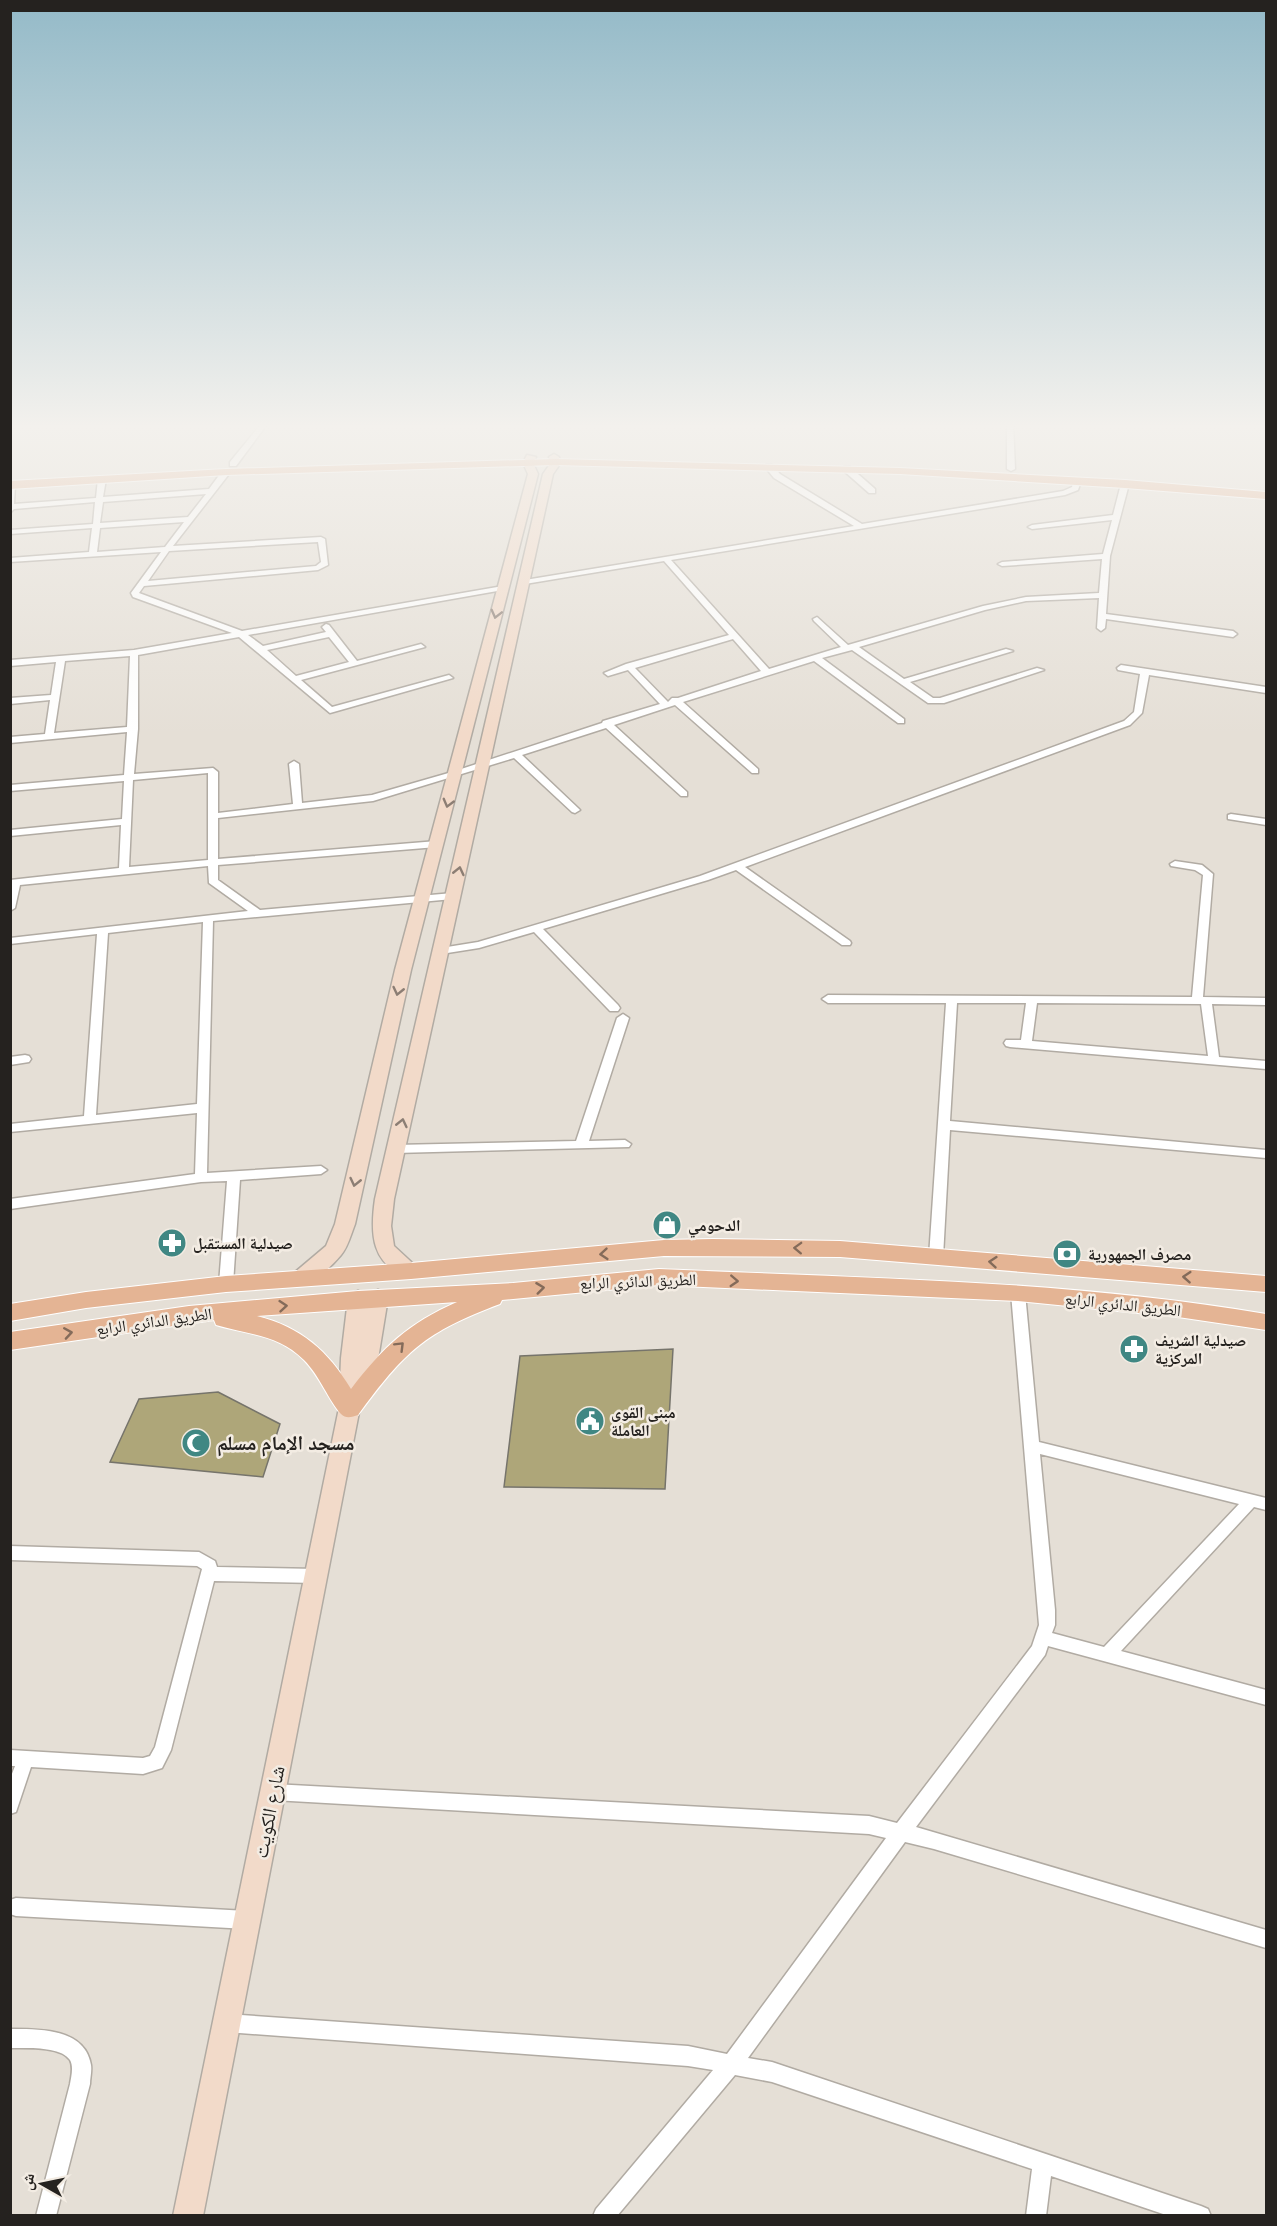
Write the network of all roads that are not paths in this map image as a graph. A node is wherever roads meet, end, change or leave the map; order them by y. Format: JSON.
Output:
{"nodes":[{"id":1,"x":97,"y":526,"type":"edge"},
{"id":2,"x":84,"y":527,"type":"edge"},
{"id":3,"x":183,"y":527,"type":"edge"},
{"id":4,"x":522,"y":527,"type":"edge"},
{"id":5,"x":533,"y":527,"type":"edge"},
{"id":6,"x":855,"y":527,"type":"edge"},
{"id":7,"x":1113,"y":527,"type":"edge"},
{"id":8,"x":10,"y":532,"type":"edge"},
{"id":9,"x":167,"y":549,"type":"junction"},
{"id":10,"x":93,"y":554,"type":"junction"},
{"id":11,"x":1106,"y":556,"type":"junction"},
{"id":12,"x":665,"y":558,"type":"junction"},
{"id":13,"x":10,"y":560,"type":"edge"},
{"id":14,"x":1002,"y":564,"type":"dead end"},
{"id":15,"x":525,"y":582,"type":"junction"},
{"id":16,"x":142,"y":584,"type":"junction"},
{"id":17,"x":503,"y":588,"type":"junction"},
{"id":18,"x":1101,"y":595,"type":"junction"},
{"id":19,"x":1101,"y":616,"type":"junction"},
{"id":20,"x":321,"y":618,"type":"junction"},
{"id":21,"x":816,"y":619,"type":"dead end"},
{"id":22,"x":1101,"y":628,"type":"dead end"},
{"id":23,"x":238,"y":633,"type":"junction"},
{"id":24,"x":330,"y":634,"type":"junction"},
{"id":25,"x":1233,"y":634,"type":"dead end"},
{"id":26,"x":735,"y":636,"type":"junction"},
{"id":27,"x":421,"y":647,"type":"dead end"},
{"id":28,"x":849,"y":647,"type":"junction"},
{"id":29,"x":261,"y":649,"type":"junction"},
{"id":30,"x":1009,"y":651,"type":"dead end"},
{"id":31,"x":134,"y":653,"type":"junction"},
{"id":32,"x":815,"y":657,"type":"junction"},
{"id":33,"x":62,"y":659,"type":"junction"},
{"id":34,"x":10,"y":663,"type":"edge"},
{"id":35,"x":354,"y":663,"type":"junction"},
{"id":36,"x":629,"y":666,"type":"junction"},
{"id":37,"x":1121,"y":668,"type":"dead end"},
{"id":38,"x":1040,"y":670,"type":"dead end"},
{"id":39,"x":766,"y":672,"type":"junction"},
{"id":40,"x":1145,"y":672,"type":"junction"},
{"id":41,"x":608,"y":673,"type":"dead end"},
{"id":42,"x":449,"y":678,"type":"dead end"},
{"id":43,"x":293,"y":679,"type":"junction"},
{"id":44,"x":902,"y":682,"type":"junction"},
{"id":45,"x":1266,"y":690,"type":"edge"},
{"id":46,"x":55,"y":697,"type":"junction"},
{"id":47,"x":675,"y":700,"type":"junction"},
{"id":48,"x":10,"y":701,"type":"edge"},
{"id":49,"x":665,"y":704,"type":"junction"},
{"id":50,"x":901,"y":721,"type":"dead end"},
{"id":51,"x":606,"y":723,"type":"junction"},
{"id":52,"x":133,"y":729,"type":"junction"},
{"id":53,"x":49,"y":736,"type":"junction"},
{"id":54,"x":10,"y":740,"type":"edge"},
{"id":55,"x":515,"y":754,"type":"junction"},
{"id":56,"x":294,"y":764,"type":"dead end"},
{"id":57,"x":484,"y":765,"type":"junction"},
{"id":58,"x":755,"y":771,"type":"dead end"},
{"id":59,"x":455,"y":774,"type":"junction"},
{"id":60,"x":127,"y":776,"type":"junction"},
{"id":61,"x":10,"y":788,"type":"edge"},
{"id":62,"x":684,"y":794,"type":"dead end"},
{"id":63,"x":298,"y":807,"type":"junction"},
{"id":64,"x":575,"y":810,"type":"dead end"},
{"id":65,"x":214,"y":816,"type":"junction"},
{"id":66,"x":1231,"y":817,"type":"dead end"},
{"id":67,"x":126,"y":822,"type":"junction"},
{"id":68,"x":1266,"y":822,"type":"edge"},
{"id":69,"x":10,"y":833,"type":"edge"},
{"id":70,"x":437,"y":844,"type":"junction"},
{"id":71,"x":212,"y":863,"type":"junction"},
{"id":72,"x":1175,"y":864,"type":"dead end"},
{"id":73,"x":737,"y":866,"type":"junction"},
{"id":74,"x":124,"y":870,"type":"junction"},
{"id":75,"x":13,"y":883,"type":"edge"},
{"id":76,"x":453,"y":896,"type":"junction"},
{"id":77,"x":423,"y":897,"type":"junction"},
{"id":78,"x":10,"y":908,"type":"edge"},
{"id":79,"x":258,"y":914,"type":"junction"},
{"id":80,"x":207,"y":918,"type":"junction"},
{"id":81,"x":536,"y":928,"type":"junction"},
{"id":82,"x":103,"y":930,"type":"junction"},
{"id":83,"x":10,"y":941,"type":"edge"},
{"id":84,"x":846,"y":943,"type":"dead end"},
{"id":85,"x":441,"y":951,"type":"junction"},
{"id":86,"x":828,"y":999,"type":"dead end"},
{"id":87,"x":952,"y":999,"type":"junction"},
{"id":88,"x":1032,"y":999,"type":"junction"},
{"id":89,"x":1202,"y":1000,"type":"junction"},
{"id":90,"x":1266,"y":1001,"type":"edge"},
{"id":91,"x":614,"y":1008,"type":"dead end"},
{"id":92,"x":623,"y":1018,"type":"dead end"},
{"id":93,"x":1010,"y":1043,"type":"dead end"},
{"id":94,"x":1026,"y":1045,"type":"junction"},
{"id":95,"x":25,"y":1059,"type":"dead end"},
{"id":96,"x":10,"y":1061,"type":"edge"},
{"id":97,"x":1214,"y":1061,"type":"junction"},
{"id":98,"x":1266,"y":1065,"type":"edge"},
{"id":99,"x":202,"y":1108,"type":"junction"},
{"id":100,"x":90,"y":1119,"type":"junction"},
{"id":101,"x":944,"y":1125,"type":"junction"},
{"id":102,"x":10,"y":1128,"type":"edge"},
{"id":103,"x":625,"y":1144,"type":"dead end"},
{"id":104,"x":581,"y":1145,"type":"junction"},
{"id":105,"x":395,"y":1149,"type":"junction"},
{"id":106,"x":1266,"y":1154,"type":"edge"},
{"id":107,"x":321,"y":1170,"type":"dead end"},
{"id":108,"x":234,"y":1175,"type":"junction"},
{"id":109,"x":201,"y":1178,"type":"junction"},
{"id":110,"x":10,"y":1204,"type":"edge"},
{"id":111,"x":936,"y":1257,"type":"junction"},
{"id":112,"x":411,"y":1271,"type":"junction"},
{"id":113,"x":302,"y":1278,"type":"junction"},
{"id":114,"x":1224,"y":1280,"type":"junction"},
{"id":115,"x":226,"y":1284,"type":"junction"},
{"id":116,"x":1266,"y":1284,"type":"edge"},
{"id":117,"x":513,"y":1291,"type":"junction"},
{"id":118,"x":1266,"y":1292,"type":"edge"},
{"id":119,"x":1018,"y":1293,"type":"junction"},
{"id":120,"x":368,"y":1298,"type":"junction"},
{"id":121,"x":1142,"y":1305,"type":"junction"},
{"id":122,"x":1266,"y":1311,"type":"edge"},
{"id":123,"x":10,"y":1313,"type":"edge"},
{"id":124,"x":189,"y":1314,"type":"junction"},
{"id":125,"x":1266,"y":1322,"type":"edge"},
{"id":126,"x":10,"y":1341,"type":"edge"},
{"id":127,"x":350,"y":1408,"type":"junction"},
{"id":128,"x":1032,"y":1446,"type":"junction"},
{"id":129,"x":1259,"y":1502,"type":"edge"},
{"id":130,"x":10,"y":1553,"type":"edge"},
{"id":131,"x":209,"y":1574,"type":"junction"},
{"id":132,"x":317,"y":1576,"type":"junction"},
{"id":133,"x":1044,"y":1638,"type":"junction"},
{"id":134,"x":1107,"y":1655,"type":"junction"},
{"id":135,"x":1266,"y":1698,"type":"edge"},
{"id":136,"x":18,"y":1758,"type":"edge"},
{"id":137,"x":273,"y":1792,"type":"junction"},
{"id":138,"x":10,"y":1806,"type":"edge"},
{"id":139,"x":902,"y":1831,"type":"junction"},
{"id":140,"x":16,"y":1907,"type":"dead end"},
{"id":141,"x":247,"y":1920,"type":"junction"},
{"id":142,"x":1266,"y":1939,"type":"edge"},
{"id":143,"x":226,"y":2023,"type":"junction"},
{"id":144,"x":10,"y":2038,"type":"edge"},
{"id":145,"x":732,"y":2063,"type":"junction"},
{"id":146,"x":1043,"y":2162,"type":"junction"},
{"id":147,"x":46,"y":2216,"type":"edge"},
{"id":148,"x":188,"y":2216,"type":"edge"},
{"id":149,"x":603,"y":2216,"type":"edge"},
{"id":150,"x":1036,"y":2216,"type":"edge"},
{"id":151,"x":1201,"y":2216,"type":"edge"}],
"edges":[{"from":1,"to":10,"type":"street"},
{"from":2,"to":8,"type":"street"},
{"from":3,"to":9,"type":"street"},
{"from":4,"to":17,"type":"main road"},
{"from":5,"to":15,"type":"main road"},
{"from":6,"to":12,"type":"street"},
{"from":7,"to":11,"type":"street"},
{"from":9,"to":10,"type":"street"},
{"from":9,"to":16,"type":"street"},
{"from":9,"to":16,"type":"street"},
{"from":10,"to":13,"type":"street"},
{"from":11,"to":14,"type":"street"},
{"from":11,"to":18,"type":"street"},
{"from":12,"to":15,"type":"street"},
{"from":12,"to":26,"type":"street"},
{"from":15,"to":57,"type":"main road"},
{"from":16,"to":23,"type":"street"},
{"from":17,"to":20,"type":"street"},
{"from":17,"to":59,"type":"main road","one_way":true},
{"from":18,"to":19,"type":"street"},
{"from":18,"to":28,"type":"street"},
{"from":19,"to":22,"type":"street"},
{"from":19,"to":25,"type":"street"},
{"from":20,"to":23,"type":"street"},
{"from":20,"to":24,"type":"street"},
{"from":21,"to":28,"type":"street"},
{"from":23,"to":29,"type":"street"},
{"from":23,"to":31,"type":"street"},
{"from":24,"to":29,"type":"street"},
{"from":24,"to":35,"type":"street"},
{"from":26,"to":36,"type":"street"},
{"from":26,"to":39,"type":"street"},
{"from":27,"to":35,"type":"street"},
{"from":28,"to":32,"type":"street"},
{"from":28,"to":44,"type":"street"},
{"from":29,"to":43,"type":"street"},
{"from":30,"to":44,"type":"street"},
{"from":31,"to":33,"type":"street"},
{"from":31,"to":52,"type":"street"},
{"from":32,"to":39,"type":"street"},
{"from":32,"to":50,"type":"street"},
{"from":33,"to":34,"type":"street"},
{"from":33,"to":46,"type":"street"},
{"from":35,"to":43,"type":"street"},
{"from":36,"to":41,"type":"street"},
{"from":36,"to":49,"type":"street"},
{"from":37,"to":40,"type":"street"},
{"from":38,"to":44,"type":"street"},
{"from":39,"to":47,"type":"street"},
{"from":40,"to":45,"type":"street"},
{"from":40,"to":73,"type":"street"},
{"from":42,"to":43,"type":"street"},
{"from":46,"to":48,"type":"street"},
{"from":46,"to":53,"type":"street"},
{"from":47,"to":49,"type":"street"},
{"from":47,"to":58,"type":"street"},
{"from":49,"to":51,"type":"street"},
{"from":51,"to":55,"type":"street"},
{"from":51,"to":62,"type":"street"},
{"from":52,"to":53,"type":"street"},
{"from":52,"to":60,"type":"street"},
{"from":53,"to":54,"type":"street"},
{"from":55,"to":57,"type":"street"},
{"from":55,"to":64,"type":"street"},
{"from":56,"to":63,"type":"street"},
{"from":57,"to":59,"type":"street"},
{"from":76,"to":57,"type":"main road","one_way":true},
{"from":59,"to":63,"type":"street"},
{"from":59,"to":70,"type":"main road","one_way":true},
{"from":60,"to":61,"type":"street"},
{"from":60,"to":65,"type":"street"},
{"from":60,"to":67,"type":"street"},
{"from":63,"to":65,"type":"street"},
{"from":65,"to":71,"type":"street"},
{"from":66,"to":68,"type":"street"},
{"from":67,"to":69,"type":"street"},
{"from":67,"to":74,"type":"street"},
{"from":70,"to":71,"type":"street"},
{"from":70,"to":77,"type":"main road"},
{"from":71,"to":74,"type":"street"},
{"from":71,"to":79,"type":"street"},
{"from":72,"to":89,"type":"street"},
{"from":73,"to":81,"type":"street"},
{"from":73,"to":84,"type":"street"},
{"from":74,"to":75,"type":"street"},
{"from":75,"to":78,"type":"street"},
{"from":76,"to":77,"type":"street"},
{"from":76,"to":85,"type":"main road"},
{"from":77,"to":79,"type":"street"},
{"from":77,"to":113,"type":"main road","one_way":true},
{"from":79,"to":80,"type":"street"},
{"from":80,"to":82,"type":"street"},
{"from":80,"to":99,"type":"street"},
{"from":81,"to":85,"type":"street"},
{"from":81,"to":91,"type":"street"},
{"from":82,"to":83,"type":"street"},
{"from":82,"to":100,"type":"street"},
{"from":105,"to":85,"type":"main road","one_way":true},
{"from":86,"to":87,"type":"street"},
{"from":87,"to":88,"type":"street"},
{"from":87,"to":101,"type":"street"},
{"from":88,"to":89,"type":"street"},
{"from":88,"to":94,"type":"street"},
{"from":89,"to":90,"type":"street"},
{"from":89,"to":97,"type":"street"},
{"from":92,"to":104,"type":"street"},
{"from":93,"to":94,"type":"street"},
{"from":94,"to":97,"type":"street"},
{"from":95,"to":96,"type":"street"},
{"from":97,"to":98,"type":"street"},
{"from":99,"to":100,"type":"street"},
{"from":99,"to":109,"type":"street"},
{"from":100,"to":102,"type":"street"},
{"from":101,"to":106,"type":"street"},
{"from":101,"to":111,"type":"street"},
{"from":103,"to":104,"type":"street"},
{"from":104,"to":105,"type":"street"},
{"from":105,"to":112,"type":"main road"},
{"from":107,"to":108,"type":"street"},
{"from":108,"to":109,"type":"street"},
{"from":108,"to":115,"type":"street"},
{"from":109,"to":110,"type":"street"},
{"from":111,"to":112,"type":"main road","name":"الطريق الدائري الرابع","one_way":true},
{"from":114,"to":111,"type":"main road","name":"الطريق الدائري الرابع","one_way":true},
{"from":112,"to":113,"type":"main road","name":"الطريق الدائري الرابع"},
{"from":113,"to":115,"type":"main road","name":"الطريق الدائري الرابع"},
{"from":114,"to":116,"type":"main road","name":"الطريق الدائري الرابع"},
{"from":114,"to":118,"type":"main road"},
{"from":115,"to":123,"type":"main road","name":"الطريق الدائري الرابع"},
{"from":117,"to":119,"type":"main road","name":"الطريق الدائري الرابع","one_way":true},
{"from":117,"to":120,"type":"main road","name":"الطريق الدائري الرابع"},
{"from":127,"to":117,"type":"main road","one_way":true},
{"from":119,"to":121,"type":"main road","name":"الطريق الدائري الرابع"},
{"from":119,"to":128,"type":"street"},
{"from":124,"to":120,"type":"main road","name":"الطريق الدائري الرابع","one_way":true},
{"from":120,"to":127,"type":"main road","name":"شارع الكويت"},
{"from":121,"to":122,"type":"main road"},
{"from":121,"to":125,"type":"main road","name":"الطريق الدائري الرابع"},
{"from":126,"to":124,"type":"main road","name":"الطريق الدائري الرابع","one_way":true},
{"from":124,"to":127,"type":"main road"},
{"from":127,"to":132,"type":"main road","name":"شارع الكويت"},
{"from":128,"to":129,"type":"street"},
{"from":128,"to":133,"type":"street"},
{"from":129,"to":134,"type":"street"},
{"from":130,"to":131,"type":"street"},
{"from":131,"to":132,"type":"street"},
{"from":131,"to":136,"type":"street"},
{"from":132,"to":137,"type":"main road","name":"شارع الكويت"},
{"from":133,"to":134,"type":"street"},
{"from":133,"to":139,"type":"street"},
{"from":134,"to":135,"type":"street"},
{"from":136,"to":138,"type":"street"},
{"from":137,"to":139,"type":"street"},
{"from":137,"to":141,"type":"main road","name":"شارع الكويت"},
{"from":139,"to":142,"type":"street"},
{"from":139,"to":145,"type":"street"},
{"from":140,"to":141,"type":"street"},
{"from":141,"to":143,"type":"main road","name":"شارع الكويت"},
{"from":143,"to":145,"type":"street"},
{"from":143,"to":148,"type":"main road","name":"شارع الكويت"},
{"from":144,"to":147,"type":"street"},
{"from":145,"to":146,"type":"street"},
{"from":145,"to":149,"type":"street"},
{"from":146,"to":150,"type":"street"},
{"from":146,"to":151,"type":"street"}]}
